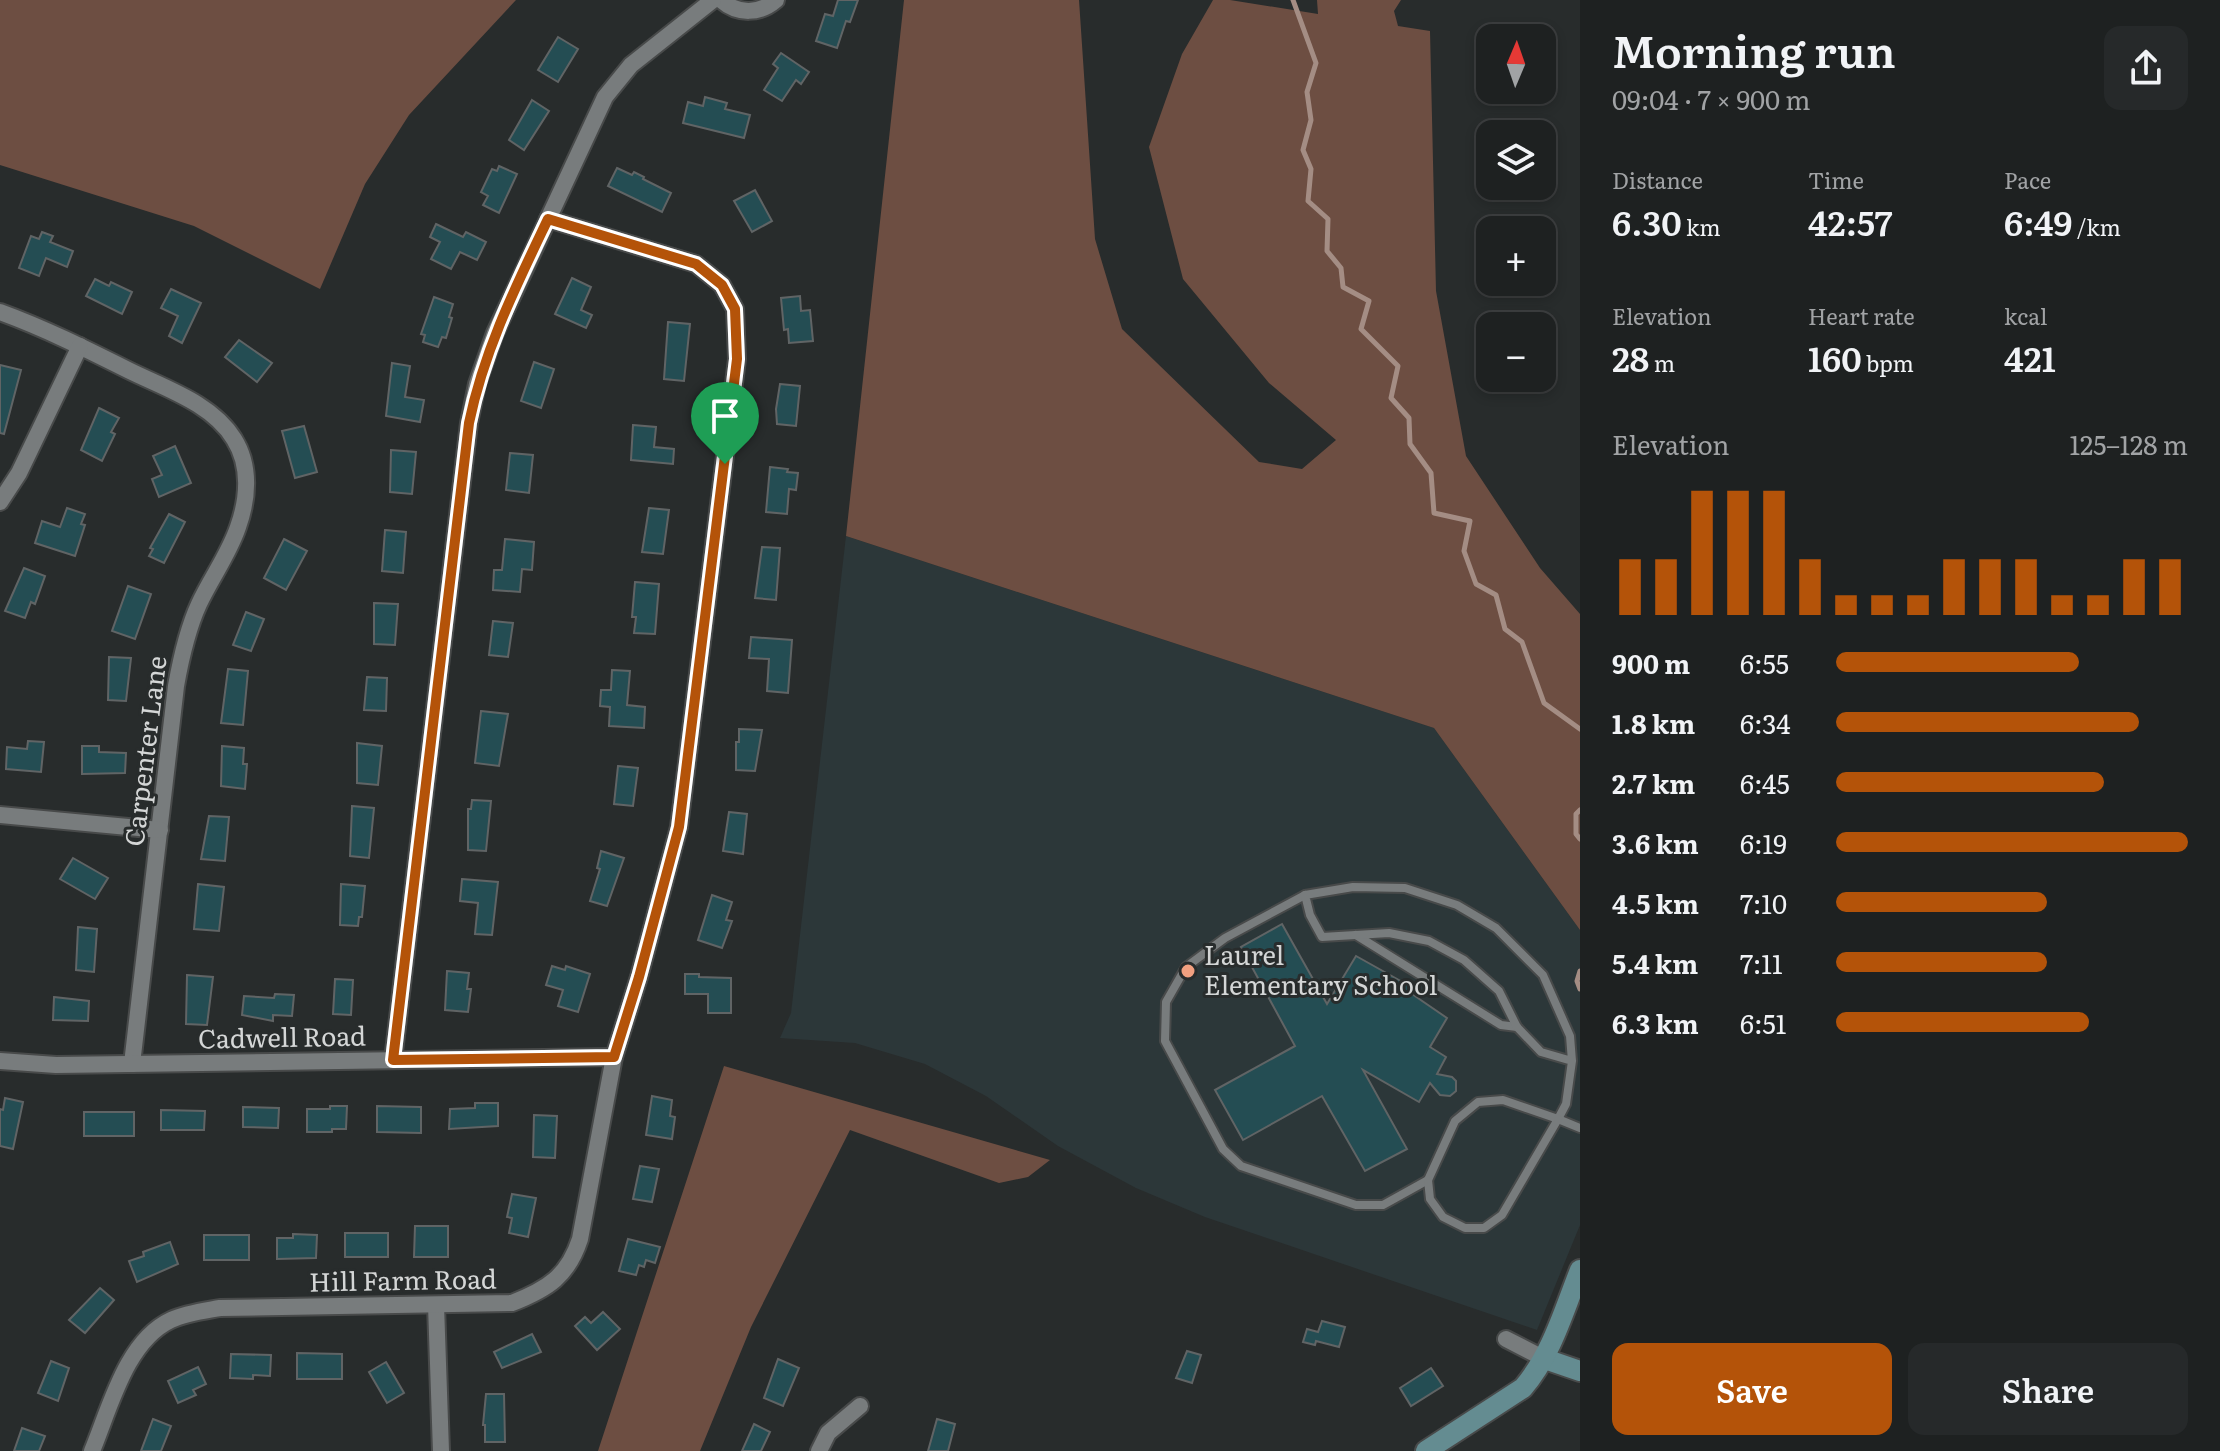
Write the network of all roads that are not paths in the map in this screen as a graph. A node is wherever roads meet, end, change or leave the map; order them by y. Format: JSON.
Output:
{"nodes":[{"id":1,"x":713,"y":0,"type":"edge"},
{"id":2,"x":721,"y":0,"type":"edge"},
{"id":3,"x":776,"y":0,"type":"edge"},
{"id":4,"x":548,"y":219,"type":"junction"},
{"id":5,"x":0,"y":312,"type":"edge"},
{"id":6,"x":80,"y":346,"type":"junction"},
{"id":7,"x":0,"y":502,"type":"edge"},
{"id":8,"x":0,"y":815,"type":"edge"},
{"id":9,"x":160,"y":830,"type":"junction"},
{"id":10,"x":1305,"y":895,"type":"junction"},
{"id":11,"x":1356,"y":935,"type":"junction"},
{"id":12,"x":1517,"y":1027,"type":"junction"},
{"id":13,"x":614,"y":1057,"type":"junction"},
{"id":14,"x":393,"y":1060,"type":"junction"},
{"id":15,"x":0,"y":1061,"type":"edge"},
{"id":16,"x":1572,"y":1061,"type":"junction"},
{"id":17,"x":132,"y":1064,"type":"junction"},
{"id":18,"x":1558,"y":1119,"type":"junction"},
{"id":19,"x":1580,"y":1128,"type":"edge"},
{"id":20,"x":1428,"y":1180,"type":"junction"},
{"id":21,"x":1580,"y":1270,"type":"edge"},
{"id":22,"x":436,"y":1305,"type":"junction"},
{"id":23,"x":1506,"y":1339,"type":"dead end"},
{"id":24,"x":1545,"y":1359,"type":"junction"},
{"id":25,"x":1580,"y":1371,"type":"edge"},
{"id":26,"x":860,"y":1406,"type":"dead end"},
{"id":27,"x":92,"y":1451,"type":"edge"},
{"id":28,"x":441,"y":1451,"type":"edge"},
{"id":29,"x":819,"y":1451,"type":"edge"},
{"id":30,"x":1426,"y":1451,"type":"edge"}],
"edges":[{"from":1,"to":4,"type":"street"},
{"from":2,"to":3,"type":"street"},
{"from":4,"to":13,"type":"street","name":"Hill Farm Road"},
{"from":4,"to":14,"type":"street"},
{"from":5,"to":6,"type":"street","name":"Carpenter Lane"},
{"from":6,"to":7,"type":"street"},
{"from":6,"to":9,"type":"street","name":"Carpenter Lane"},
{"from":8,"to":9,"type":"street"},
{"from":9,"to":17,"type":"street","name":"Carpenter Lane"},
{"from":10,"to":11,"type":"lane"},
{"from":10,"to":16,"type":"lane"},
{"from":10,"to":20,"type":"lane"},
{"from":11,"to":12,"type":"lane"},
{"from":11,"to":12,"type":"lane"},
{"from":12,"to":16,"type":"lane"},
{"from":13,"to":14,"type":"street","name":"Cadwell Road"},
{"from":13,"to":22,"type":"street","name":"Hill Farm Road"},
{"from":14,"to":17,"type":"street","name":"Cadwell Road"},
{"from":15,"to":17,"type":"street","name":"Cadwell Road"},
{"from":16,"to":18,"type":"lane"},
{"from":18,"to":19,"type":"lane"},
{"from":18,"to":20,"type":"lane"},
{"from":18,"to":20,"type":"lane"},
{"from":21,"to":24,"type":"street"},
{"from":22,"to":27,"type":"street","name":"Hill Farm Road"},
{"from":22,"to":28,"type":"street"},
{"from":23,"to":24,"type":"street"},
{"from":24,"to":25,"type":"street"},
{"from":24,"to":30,"type":"street"},
{"from":26,"to":29,"type":"street"}]}
